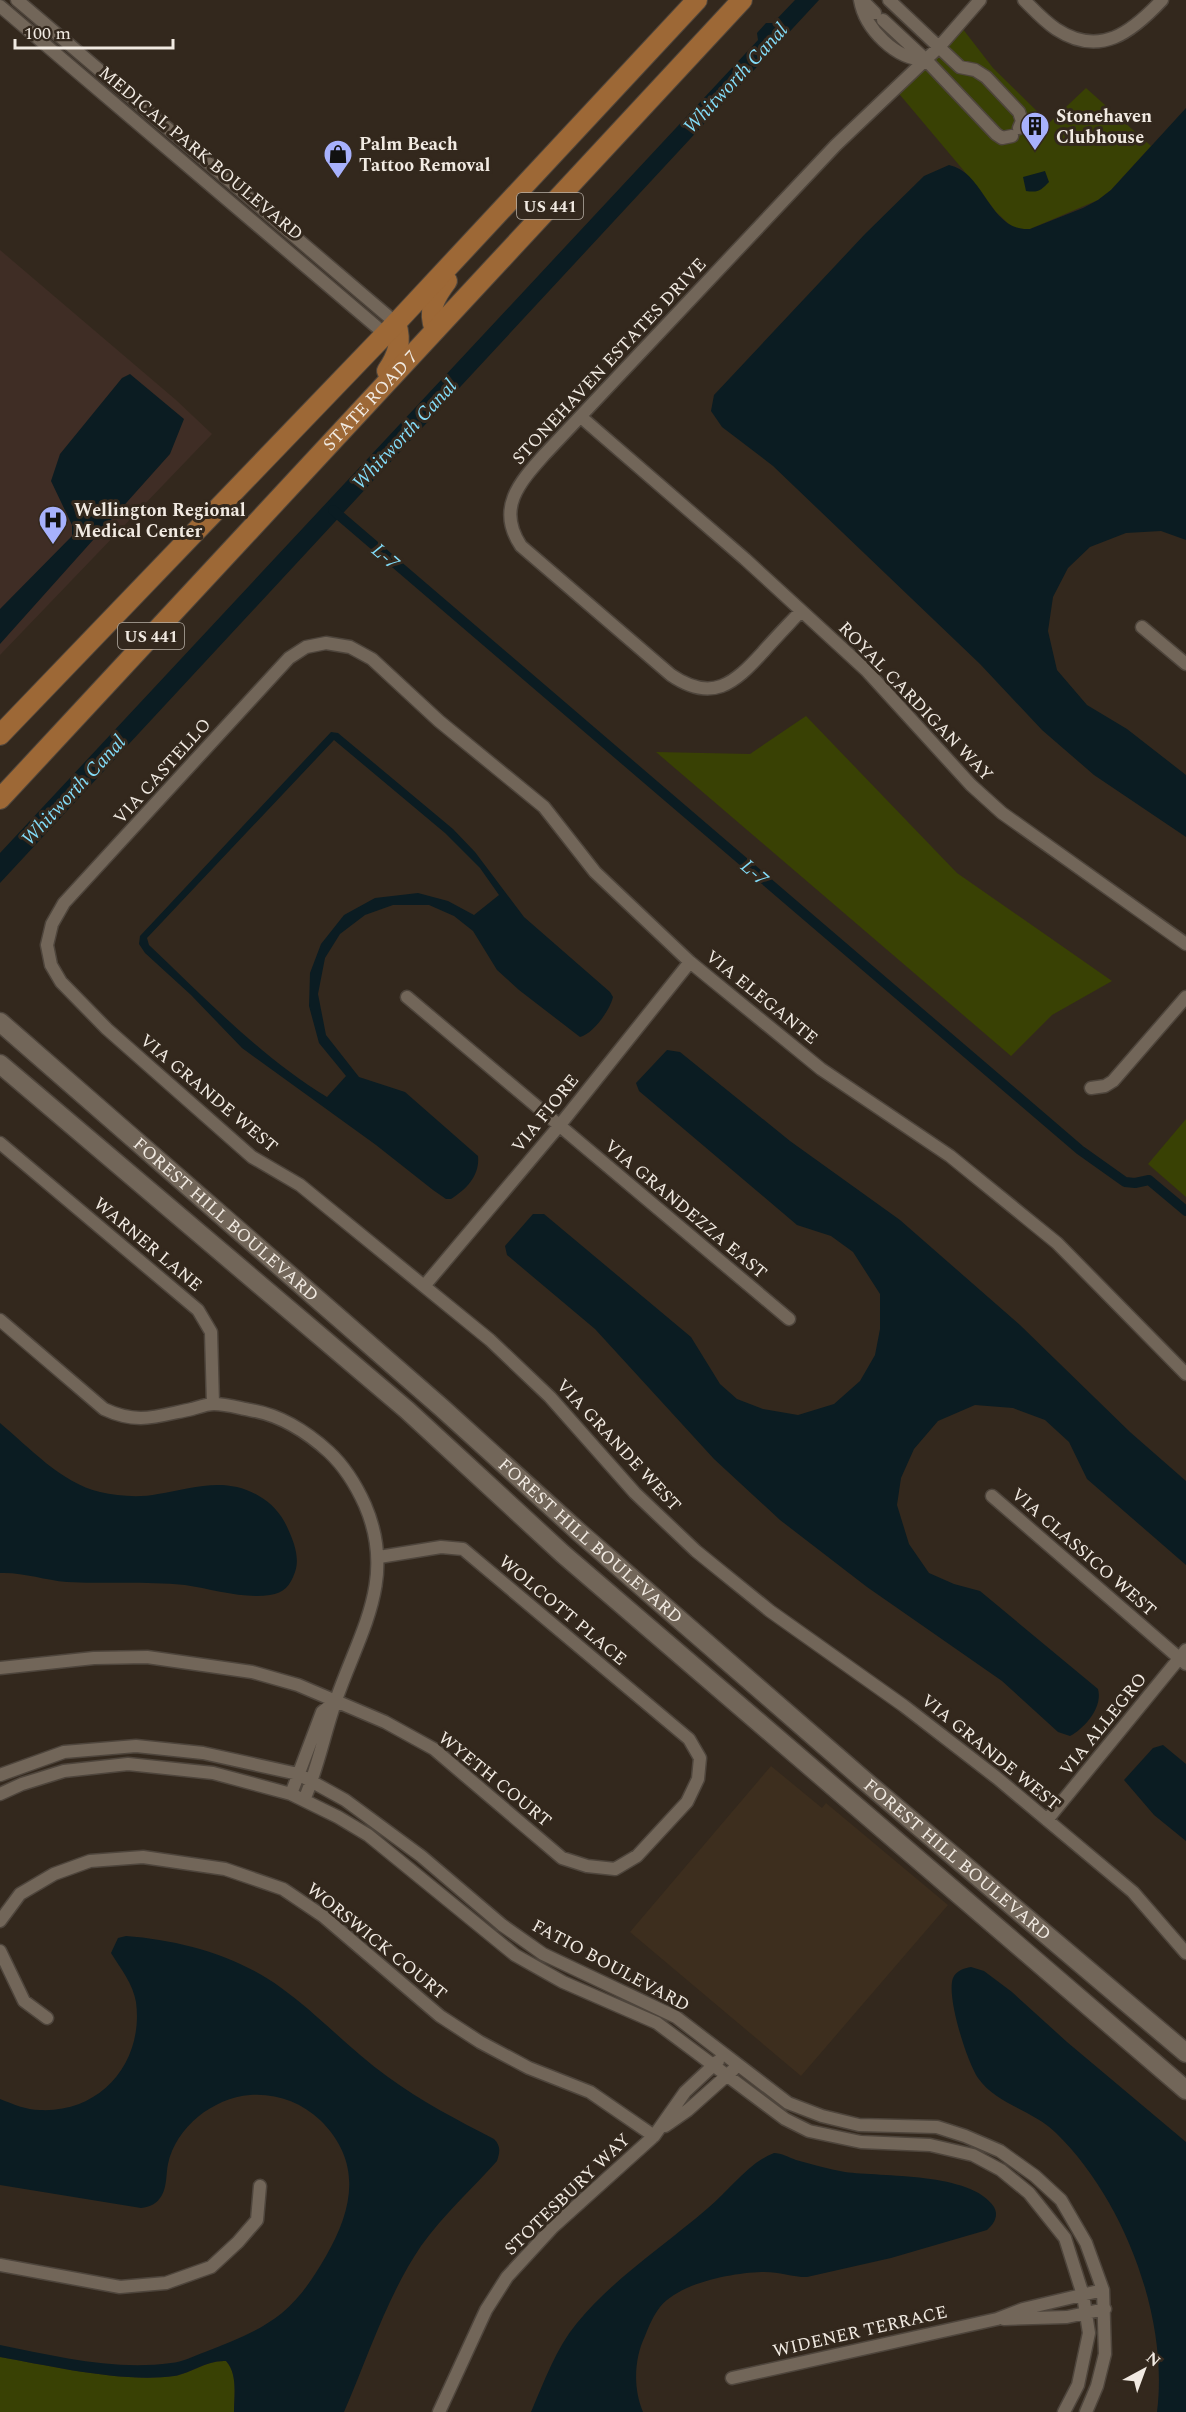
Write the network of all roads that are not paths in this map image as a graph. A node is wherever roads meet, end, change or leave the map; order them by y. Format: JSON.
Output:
{"nodes":[{"id":1,"x":17,"y":0,"type":"edge"},
{"id":2,"x":697,"y":0,"type":"edge"},
{"id":3,"x":736,"y":0,"type":"edge"},
{"id":4,"x":742,"y":0,"type":"edge"},
{"id":5,"x":861,"y":0,"type":"edge"},
{"id":6,"x":889,"y":0,"type":"edge"},
{"id":7,"x":980,"y":0,"type":"edge"},
{"id":8,"x":1024,"y":0,"type":"edge"},
{"id":9,"x":1162,"y":0,"type":"edge"},
{"id":10,"x":0,"y":6,"type":"edge"},
{"id":11,"x":908,"y":18,"type":"junction"},
{"id":12,"x":721,"y":23,"type":"junction"},
{"id":13,"x":895,"y":31,"type":"junction"},
{"id":14,"x":886,"y":41,"type":"junction"},
{"id":15,"x":939,"y":47,"type":"junction"},
{"id":16,"x":926,"y":60,"type":"junction"},
{"id":17,"x":960,"y":68,"type":"junction"},
{"id":18,"x":946,"y":81,"type":"junction"},
{"id":19,"x":493,"y":218,"type":"junction"},
{"id":20,"x":332,"y":269,"type":"junction"},
{"id":21,"x":323,"y":280,"type":"junction"},
{"id":22,"x":390,"y":329,"type":"junction"},
{"id":23,"x":435,"y":330,"type":"junction"},
{"id":24,"x":357,"y":413,"type":"junction"},
{"id":25,"x":581,"y":417,"type":"junction"},
{"id":26,"x":801,"y":611,"type":"junction"},
{"id":27,"x":1142,"y":627,"type":"dead end"},
{"id":28,"x":326,"y":643,"type":"joint"},
{"id":29,"x":1186,"y":664,"type":"edge"},
{"id":30,"x":0,"y":735,"type":"edge"},
{"id":31,"x":0,"y":800,"type":"edge"},
{"id":32,"x":1186,"y":944,"type":"edge"},
{"id":33,"x":47,"y":945,"type":"joint"},
{"id":34,"x":690,"y":962,"type":"junction"},
{"id":35,"x":407,"y":997,"type":"dead end"},
{"id":36,"x":1186,"y":997,"type":"edge"},
{"id":37,"x":0,"y":1022,"type":"edge"},
{"id":38,"x":0,"y":1064,"type":"edge"},
{"id":39,"x":1091,"y":1088,"type":"dead end"},
{"id":40,"x":559,"y":1126,"type":"junction"},
{"id":41,"x":0,"y":1143,"type":"edge"},
{"id":42,"x":425,"y":1285,"type":"junction"},
{"id":43,"x":789,"y":1318,"type":"dead end"},
{"id":44,"x":0,"y":1320,"type":"edge"},
{"id":45,"x":1186,"y":1374,"type":"edge"},
{"id":46,"x":213,"y":1404,"type":"junction"},
{"id":47,"x":992,"y":1496,"type":"dead end"},
{"id":48,"x":379,"y":1557,"type":"junction"},
{"id":49,"x":1184,"y":1657,"type":"edge"},
{"id":50,"x":0,"y":1668,"type":"edge"},
{"id":51,"x":336,"y":1701,"type":"junction"},
{"id":52,"x":700,"y":1758,"type":"joint"},
{"id":53,"x":0,"y":1774,"type":"edge"},
{"id":54,"x":298,"y":1774,"type":"junction"},
{"id":55,"x":312,"y":1782,"type":"junction"},
{"id":56,"x":0,"y":1794,"type":"edge"},
{"id":57,"x":291,"y":1794,"type":"junction"},
{"id":58,"x":304,"y":1800,"type":"junction"},
{"id":59,"x":1047,"y":1820,"type":"junction"},
{"id":60,"x":0,"y":1921,"type":"edge"},
{"id":61,"x":0,"y":1951,"type":"edge"},
{"id":62,"x":1186,"y":1953,"type":"edge"},
{"id":63,"x":47,"y":2018,"type":"dead end"},
{"id":64,"x":1186,"y":2053,"type":"edge"},
{"id":65,"x":725,"y":2054,"type":"junction"},
{"id":66,"x":738,"y":2064,"type":"junction"},
{"id":67,"x":714,"y":2065,"type":"junction"},
{"id":68,"x":727,"y":2076,"type":"junction"},
{"id":69,"x":1186,"y":2090,"type":"edge"},
{"id":70,"x":655,"y":2134,"type":"junction"},
{"id":71,"x":260,"y":2186,"type":"dead end"},
{"id":72,"x":0,"y":2265,"type":"edge"},
{"id":73,"x":1103,"y":2290,"type":"junction"},
{"id":74,"x":1083,"y":2295,"type":"junction"},
{"id":75,"x":1105,"y":2309,"type":"junction"},
{"id":76,"x":1086,"y":2314,"type":"junction"},
{"id":77,"x":997,"y":2319,"type":"junction"},
{"id":78,"x":732,"y":2378,"type":"dead end"},
{"id":79,"x":439,"y":2412,"type":"edge"},
{"id":80,"x":1064,"y":2412,"type":"edge"},
{"id":81,"x":1086,"y":2412,"type":"edge"}],
"edges":[{"from":1,"to":20,"type":"street","name":"MEDICAL PARK BOULEVARD"},
{"from":2,"to":19,"type":"main road","name":"STATE ROAD 7","number":"US 441"},
{"from":3,"to":12,"type":"main road"},
{"from":4,"to":12,"type":"main road","name":"STATE ROAD 7","number":"US 441"},
{"from":5,"to":13,"type":"street"},
{"from":5,"to":14,"type":"street"},
{"from":6,"to":11,"type":"street"},
{"from":7,"to":15,"type":"street","name":"STONEHAVEN ESTATES DRIVE"},
{"from":8,"to":9,"type":"street"},
{"from":10,"to":21,"type":"street","name":"MEDICAL PARK BOULEVARD"},
{"from":11,"to":13,"type":"street"},
{"from":11,"to":15,"type":"street"},
{"from":12,"to":23,"type":"main road","name":"STATE ROAD 7","number":"US 441"},
{"from":13,"to":14,"type":"street"},
{"from":13,"to":16,"type":"street"},
{"from":14,"to":16,"type":"street"},
{"from":15,"to":16,"type":"street","name":"STONEHAVEN ESTATES DRIVE"},
{"from":15,"to":17,"type":"street"},
{"from":16,"to":18,"type":"street"},
{"from":16,"to":25,"type":"street","name":"STONEHAVEN ESTATES DRIVE"},
{"from":17,"to":18,"type":"street"},
{"from":17,"to":18,"type":"street"},
{"from":19,"to":22,"type":"main road","name":"STATE ROAD 7","number":"US 441"},
{"from":19,"to":23,"type":"main road"},
{"from":20,"to":21,"type":"street"},
{"from":20,"to":22,"type":"street","name":"MEDICAL PARK BOULEVARD"},
{"from":21,"to":22,"type":"street","name":"MEDICAL PARK BOULEVARD"},
{"from":22,"to":24,"type":"main road"},
{"from":22,"to":30,"type":"main road","name":"STATE ROAD 7","number":"US 441"},
{"from":23,"to":24,"type":"main road","name":"STATE ROAD 7","number":"US 441"},
{"from":24,"to":31,"type":"main road","name":"STATE ROAD 7","number":"US 441"},
{"from":25,"to":26,"type":"street","name":"ROYAL CARDIGAN WAY"},
{"from":25,"to":26,"type":"street","name":"STONEHAVEN ESTATES DRIVE"},
{"from":26,"to":32,"type":"street","name":"ROYAL CARDIGAN WAY"},
{"from":27,"to":29,"type":"street"},
{"from":28,"to":33,"type":"street","name":"VIA CASTELLO"},
{"from":28,"to":34,"type":"street","name":"VIA ELEGANTE"},
{"from":33,"to":42,"type":"street","name":"VIA GRANDE WEST"},
{"from":34,"to":40,"type":"street","name":"VIA FIORE"},
{"from":34,"to":45,"type":"street","name":"VIA ELEGANTE"},
{"from":35,"to":40,"type":"street","name":"VIA GRANDEZZA EAST"},
{"from":36,"to":39,"type":"street"},
{"from":37,"to":64,"type":"main road","name":"FOREST HILL BOULEVARD"},
{"from":38,"to":69,"type":"main road","name":"FOREST HILL BOULEVARD"},
{"from":40,"to":42,"type":"street","name":"VIA FIORE"},
{"from":40,"to":43,"type":"street","name":"VIA GRANDEZZA EAST"},
{"from":41,"to":46,"type":"street","name":"WARNER LANE"},
{"from":42,"to":59,"type":"street","name":"VIA GRANDE WEST"},
{"from":44,"to":46,"type":"street"},
{"from":46,"to":48,"type":"street"},
{"from":47,"to":49,"type":"street","name":"VIA CLASSICO WEST"},
{"from":48,"to":51,"type":"street"},
{"from":48,"to":52,"type":"street","name":"WOLCOTT PLACE"},
{"from":49,"to":59,"type":"street","name":"VIA ALLEGRO"},
{"from":50,"to":51,"type":"street","name":"WYETH COURT"},
{"from":51,"to":52,"type":"street","name":"WYETH COURT"},
{"from":51,"to":54,"type":"street"},
{"from":51,"to":55,"type":"street"},
{"from":53,"to":54,"type":"street","name":"FATIO BOULEVARD"},
{"from":54,"to":55,"type":"street","name":"FATIO BOULEVARD"},
{"from":54,"to":57,"type":"street"},
{"from":55,"to":58,"type":"street"},
{"from":55,"to":65,"type":"street","name":"FATIO BOULEVARD"},
{"from":56,"to":57,"type":"street","name":"FATIO BOULEVARD"},
{"from":57,"to":58,"type":"street","name":"FATIO BOULEVARD"},
{"from":58,"to":67,"type":"street","name":"FATIO BOULEVARD"},
{"from":59,"to":62,"type":"street","name":"VIA GRANDE WEST"},
{"from":60,"to":70,"type":"street","name":"WORSWICK COURT"},
{"from":61,"to":63,"type":"street"},
{"from":65,"to":66,"type":"street","name":"FATIO BOULEVARD"},
{"from":65,"to":67,"type":"street","name":"STOTESBURY WAY"},
{"from":66,"to":68,"type":"street","name":"STOTESBURY WAY"},
{"from":66,"to":73,"type":"street","name":"FATIO BOULEVARD"},
{"from":67,"to":68,"type":"street","name":"FATIO BOULEVARD"},
{"from":67,"to":70,"type":"street","name":"STOTESBURY WAY"},
{"from":68,"to":70,"type":"street","name":"STOTESBURY WAY"},
{"from":68,"to":74,"type":"street","name":"FATIO BOULEVARD"},
{"from":70,"to":79,"type":"street","name":"STOTESBURY WAY"},
{"from":71,"to":72,"type":"street"},
{"from":73,"to":74,"type":"street","name":"WIDENER TERRACE"},
{"from":73,"to":75,"type":"street","name":"FATIO BOULEVARD"},
{"from":74,"to":76,"type":"street","name":"FATIO BOULEVARD"},
{"from":74,"to":77,"type":"street","name":"WIDENER TERRACE"},
{"from":75,"to":76,"type":"street","name":"WIDENER TERRACE"},
{"from":75,"to":81,"type":"street","name":"FATIO BOULEVARD"},
{"from":76,"to":77,"type":"street","name":"WIDENER TERRACE"},
{"from":76,"to":80,"type":"street","name":"FATIO BOULEVARD"},
{"from":77,"to":78,"type":"street","name":"WIDENER TERRACE"}]}
